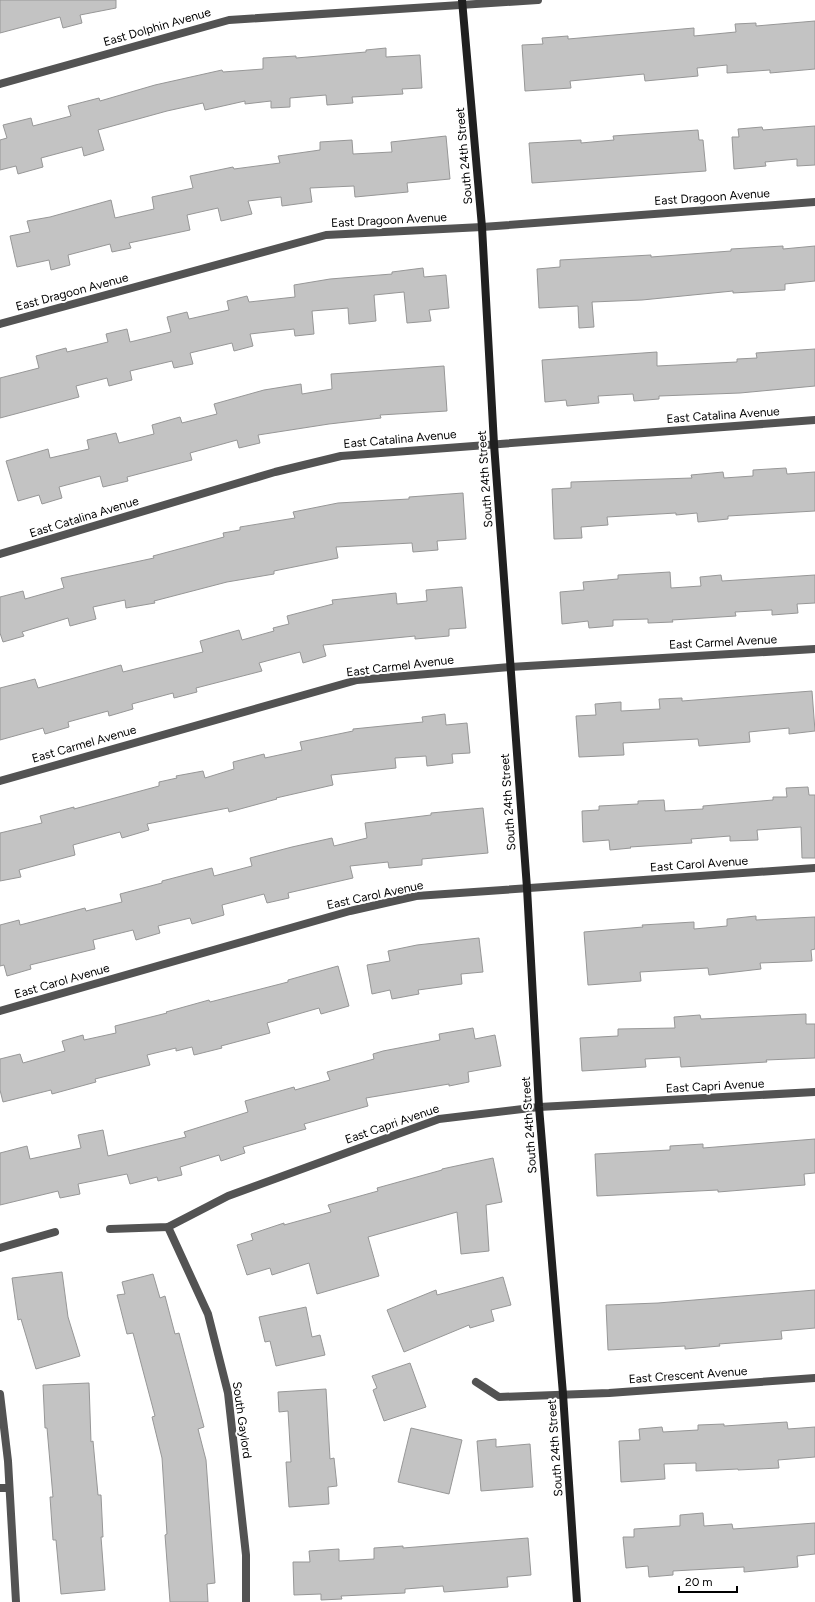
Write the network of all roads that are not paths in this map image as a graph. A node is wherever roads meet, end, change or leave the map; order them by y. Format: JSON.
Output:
{"nodes":[{"id":1,"x":538,"y":0,"type":"edge"},
{"id":2,"x":462,"y":3,"type":"edge"},
{"id":3,"x":0,"y":84,"type":"edge"},
{"id":4,"x":815,"y":202,"type":"edge"},
{"id":5,"x":482,"y":226,"type":"junction"},
{"id":6,"x":0,"y":324,"type":"edge"},
{"id":7,"x":815,"y":420,"type":"edge"},
{"id":8,"x":494,"y":444,"type":"junction"},
{"id":9,"x":0,"y":554,"type":"edge"},
{"id":10,"x":815,"y":649,"type":"edge"},
{"id":11,"x":510,"y":667,"type":"junction"},
{"id":12,"x":0,"y":780,"type":"edge"},
{"id":13,"x":815,"y":868,"type":"edge"},
{"id":14,"x":527,"y":888,"type":"junction"},
{"id":15,"x":0,"y":1011,"type":"edge"},
{"id":16,"x":815,"y":1092,"type":"edge"},
{"id":17,"x":539,"y":1107,"type":"junction"},
{"id":18,"x":168,"y":1227,"type":"junction"},
{"id":19,"x":110,"y":1229,"type":"dead end"},
{"id":20,"x":55,"y":1232,"type":"dead end"},
{"id":21,"x":0,"y":1248,"type":"edge"},
{"id":22,"x":815,"y":1378,"type":"edge"},
{"id":23,"x":476,"y":1382,"type":"dead end"},
{"id":24,"x":0,"y":1394,"type":"edge"},
{"id":25,"x":563,"y":1394,"type":"junction"},
{"id":26,"x":0,"y":1488,"type":"edge"},
{"id":27,"x":9,"y":1488,"type":"junction"},
{"id":28,"x":16,"y":1602,"type":"edge"},
{"id":29,"x":246,"y":1602,"type":"edge"},
{"id":30,"x":577,"y":1602,"type":"edge"}],
"edges":[{"from":1,"to":2,"type":"street","name":"East Dolphin Avenue"},
{"from":2,"to":3,"type":"street","name":"East Dolphin Avenue"},
{"from":2,"to":5,"type":"street","name":"South 24th Street"},
{"from":4,"to":5,"type":"street","name":"East Dragoon Avenue"},
{"from":5,"to":6,"type":"street","name":"East Dragoon Avenue"},
{"from":5,"to":8,"type":"street","name":"South 24th Street"},
{"from":7,"to":8,"type":"street","name":"East Catalina Avenue"},
{"from":8,"to":9,"type":"street","name":"East Catalina Avenue"},
{"from":8,"to":11,"type":"street","name":"South 24th Street"},
{"from":10,"to":11,"type":"street","name":"East Carmel Avenue"},
{"from":11,"to":12,"type":"street","name":"East Carmel Avenue"},
{"from":11,"to":14,"type":"street","name":"South 24th Street"},
{"from":13,"to":14,"type":"street","name":"East Carol Avenue"},
{"from":14,"to":15,"type":"street","name":"East Carol Avenue"},
{"from":14,"to":17,"type":"street","name":"South 24th Street"},
{"from":16,"to":17,"type":"street","name":"East Capri Avenue"},
{"from":17,"to":18,"type":"street","name":"East Capri Avenue"},
{"from":17,"to":25,"type":"street","name":"South 24th Street"},
{"from":18,"to":19,"type":"street","name":"East Capri Avenue"},
{"from":18,"to":29,"type":"street","name":"South Gaylord"},
{"from":20,"to":21,"type":"street"},
{"from":22,"to":25,"type":"street","name":"East Crescent Avenue"},
{"from":23,"to":25,"type":"street","name":"East Crescent Avenue"},
{"from":24,"to":27,"type":"street"},
{"from":25,"to":30,"type":"street","name":"South 24th Street"},
{"from":26,"to":27,"type":"street"},
{"from":27,"to":28,"type":"street"}]}
